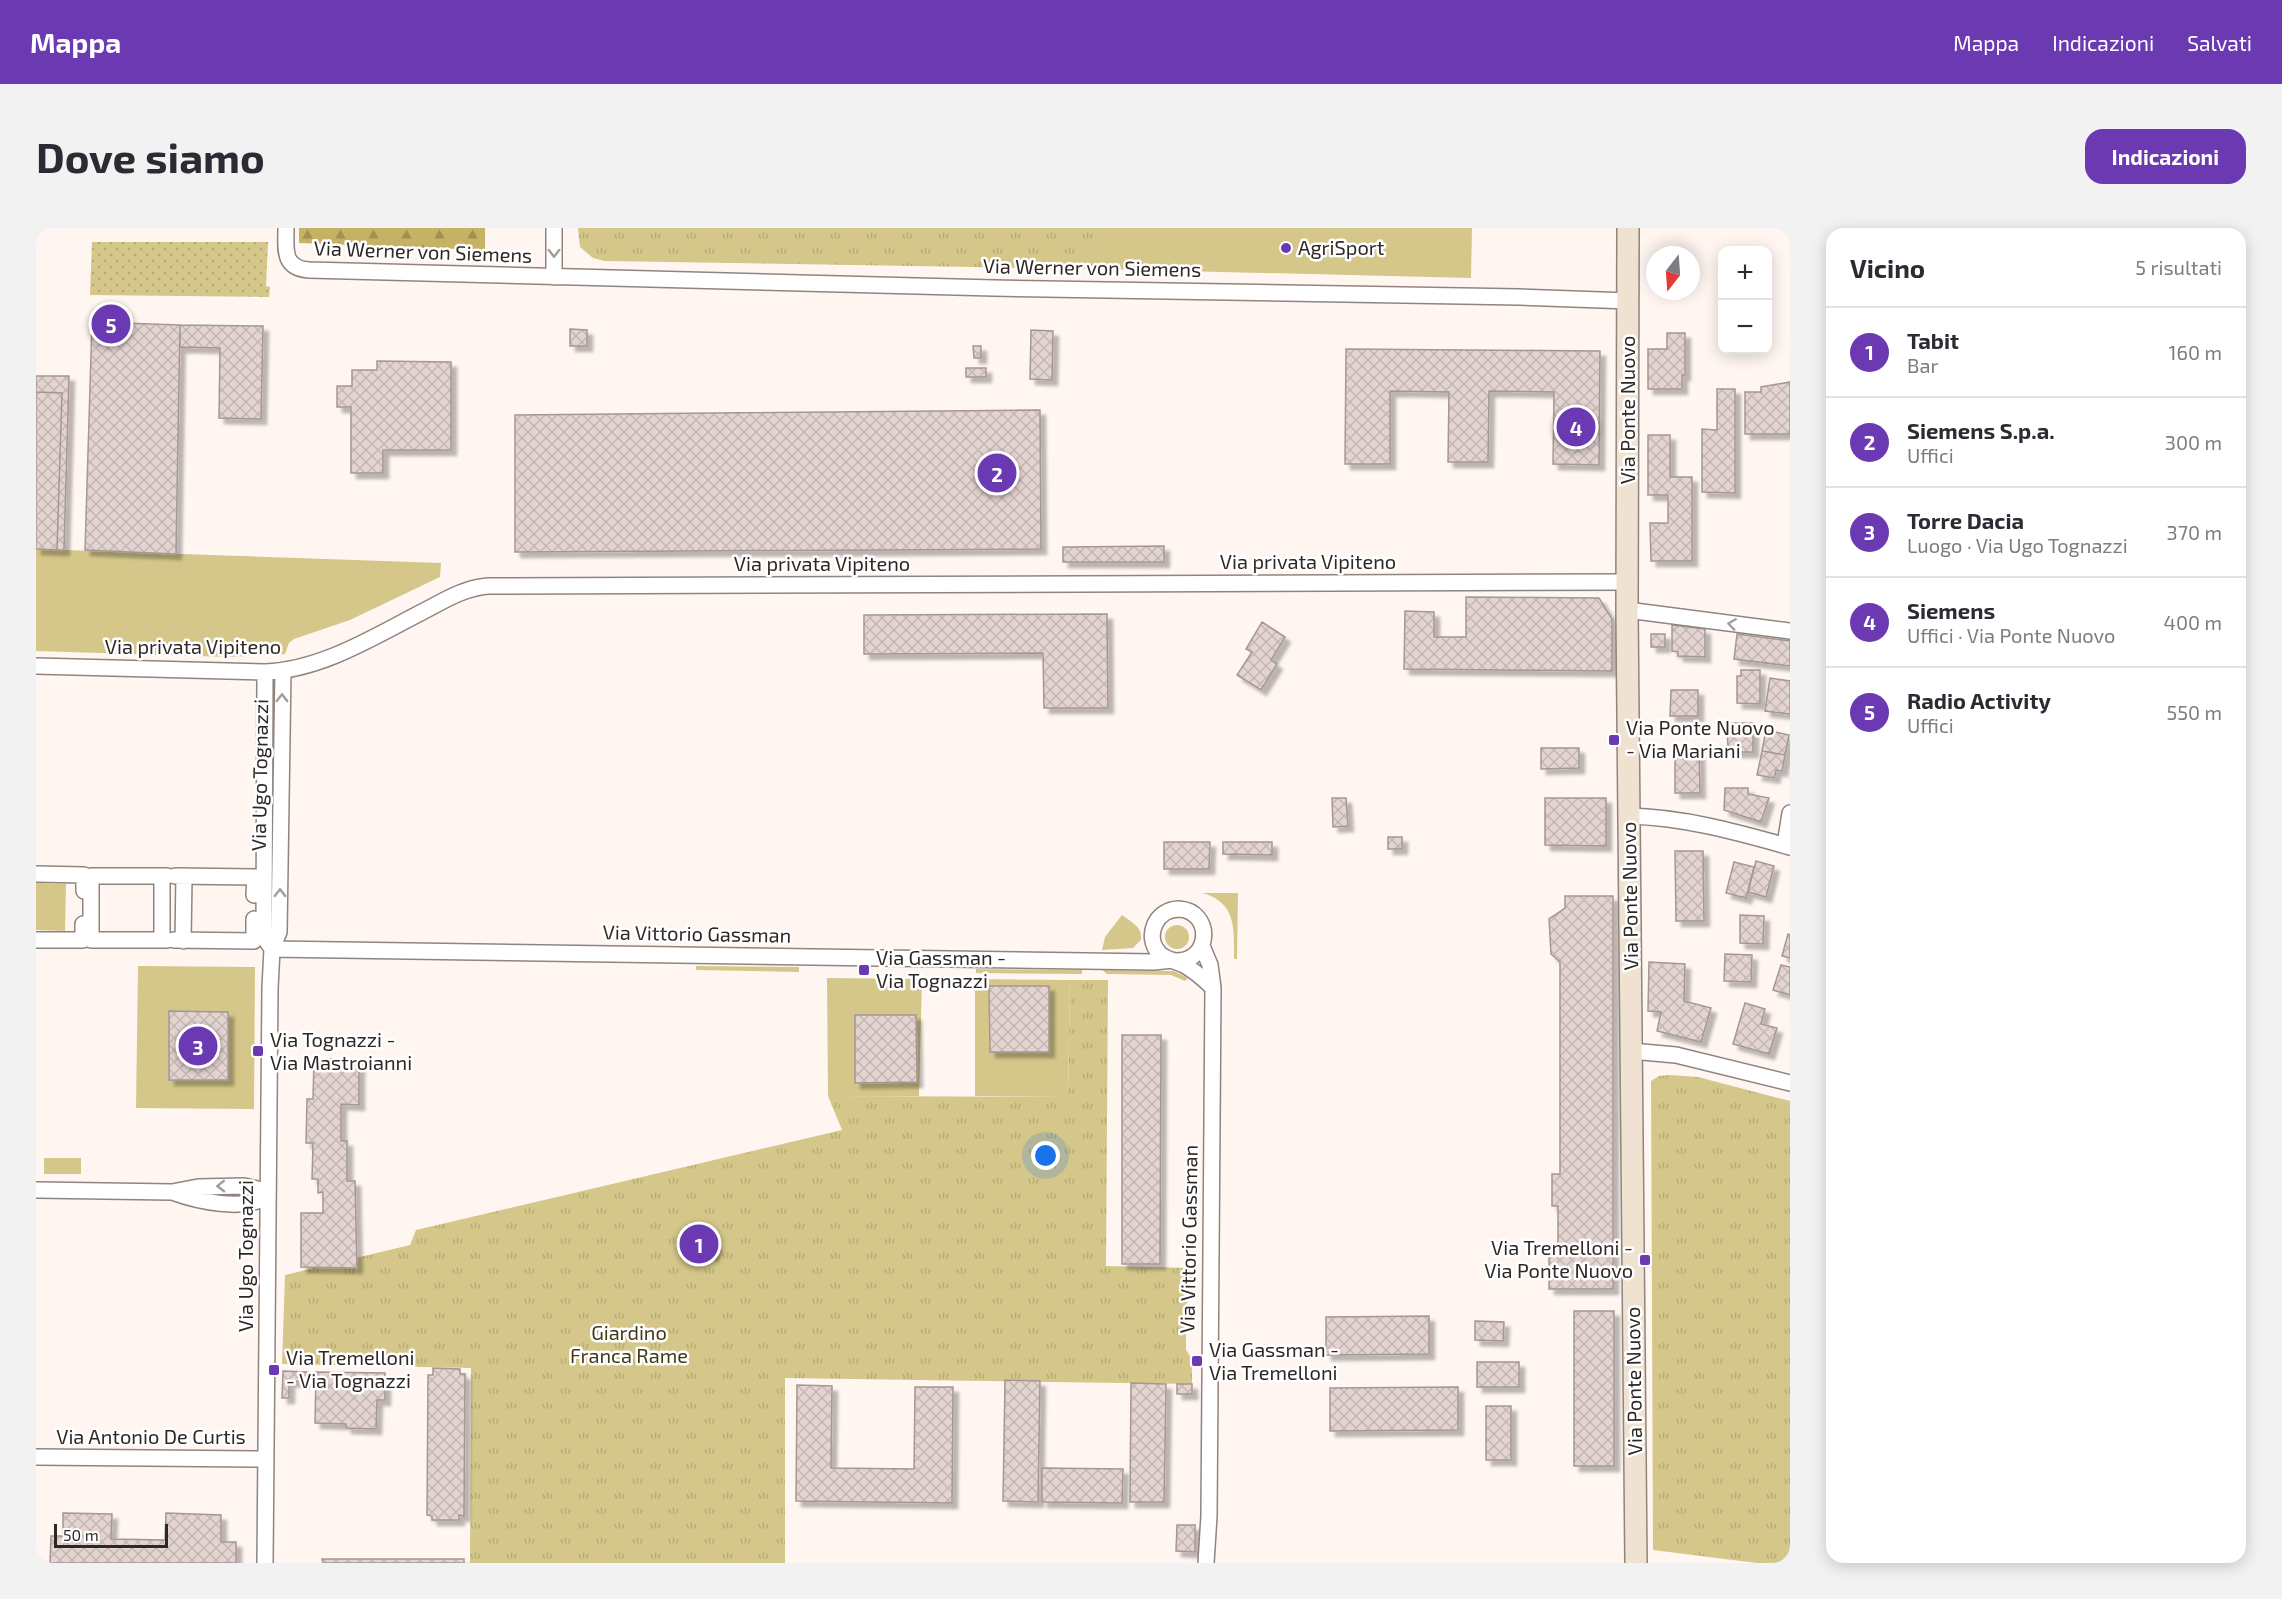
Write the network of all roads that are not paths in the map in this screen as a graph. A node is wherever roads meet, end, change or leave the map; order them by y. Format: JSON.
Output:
{"nodes":[{"id":1,"x":286,"y":228,"type":"edge"},
{"id":2,"x":554,"y":228,"type":"edge"},
{"id":3,"x":1628,"y":228,"type":"edge"},
{"id":4,"x":554,"y":277,"type":"junction"},
{"id":5,"x":1629,"y":301,"type":"junction"},
{"id":6,"x":1627,"y":582,"type":"junction"},
{"id":7,"x":1627,"y":610,"type":"junction"},
{"id":8,"x":1790,"y":632,"type":"edge"},
{"id":9,"x":36,"y":666,"type":"edge"},
{"id":10,"x":283,"y":670,"type":"junction"},
{"id":11,"x":265,"y":672,"type":"junction"},
{"id":12,"x":1790,"y":813,"type":"edge"},
{"id":13,"x":1629,"y":816,"type":"junction"},
{"id":14,"x":1788,"y":846,"type":"edge"},
{"id":15,"x":36,"y":874,"type":"edge"},
{"id":16,"x":172,"y":876,"type":"junction"},
{"id":17,"x":36,"y":940,"type":"edge"},
{"id":18,"x":171,"y":940,"type":"junction"},
{"id":19,"x":1153,"y":940,"type":"junction"},
{"id":20,"x":1202,"y":946,"type":"junction"},
{"id":21,"x":272,"y":949,"type":"junction"},
{"id":22,"x":1121,"y":960,"type":"junction"},
{"id":23,"x":1173,"y":961,"type":"junction"},
{"id":24,"x":1213,"y":988,"type":"junction"},
{"id":25,"x":1631,"y":1051,"type":"junction"},
{"id":26,"x":1790,"y":1083,"type":"edge"},
{"id":27,"x":36,"y":1190,"type":"edge"},
{"id":28,"x":268,"y":1196,"type":"junction"},
{"id":29,"x":36,"y":1457,"type":"edge"},
{"id":30,"x":266,"y":1458,"type":"junction"},
{"id":31,"x":265,"y":1563,"type":"edge"},
{"id":32,"x":1206,"y":1563,"type":"edge"},
{"id":33,"x":1636,"y":1563,"type":"edge"}],
"edges":[{"from":1,"to":4,"type":"street","name":"Via Werner von Siemens"},
{"from":2,"to":4,"type":"street","name":"Via Werner von Siemens","one_way":true},
{"from":3,"to":5,"type":"street","name":"Via Ponte Nuovo"},
{"from":4,"to":5,"type":"street","name":"Via Werner von Siemens"},
{"from":5,"to":6,"type":"street","name":"Via Ponte Nuovo"},
{"from":6,"to":7,"type":"street","name":"Via Ponte Nuovo"},
{"from":6,"to":10,"type":"street","name":"Via privata Vipiteno"},
{"from":8,"to":7,"type":"street","one_way":true},
{"from":7,"to":13,"type":"street","name":"Via Ponte Nuovo"},
{"from":9,"to":11,"type":"street","name":"Via privata Vipiteno"},
{"from":10,"to":11,"type":"street","name":"Via privata Vipiteno"},
{"from":21,"to":10,"type":"street","name":"Via Ugo Tognazzi","one_way":true},
{"from":11,"to":21,"type":"street","name":"Via Ugo Tognazzi"},
{"from":12,"to":14,"type":"street"},
{"from":13,"to":14,"type":"street"},
{"from":13,"to":25,"type":"street","name":"Via Ponte Nuovo"},
{"from":15,"to":17,"type":"street"},
{"from":16,"to":18,"type":"street"},
{"from":16,"to":18,"type":"street"},
{"from":16,"to":18,"type":"street"},
{"from":16,"to":18,"type":"street"},
{"from":19,"to":20,"type":"street","name":"Via Vittorio Gassman"},
{"from":19,"to":22,"type":"street","name":"Via Vittorio Gassman"},
{"from":19,"to":23,"type":"street"},
{"from":20,"to":23,"type":"street","name":"Via Vittorio Gassman"},
{"from":20,"to":24,"type":"street","name":"Via Vittorio Gassman"},
{"from":21,"to":22,"type":"street","name":"Via Vittorio Gassman"},
{"from":21,"to":28,"type":"street","name":"Via Ugo Tognazzi"},
{"from":22,"to":23,"type":"street","name":"Via Vittorio Gassman"},
{"from":23,"to":24,"type":"street"},
{"from":24,"to":32,"type":"street","name":"Via Vittorio Gassman"},
{"from":25,"to":26,"type":"street"},
{"from":25,"to":33,"type":"street","name":"Via Ponte Nuovo"},
{"from":27,"to":28,"type":"street"},
{"from":28,"to":30,"type":"street","name":"Via Ugo Tognazzi"},
{"from":29,"to":30,"type":"street","name":"Via Antonio De Curtis"},
{"from":30,"to":31,"type":"street","name":"Via Ugo Tognazzi"}]}
